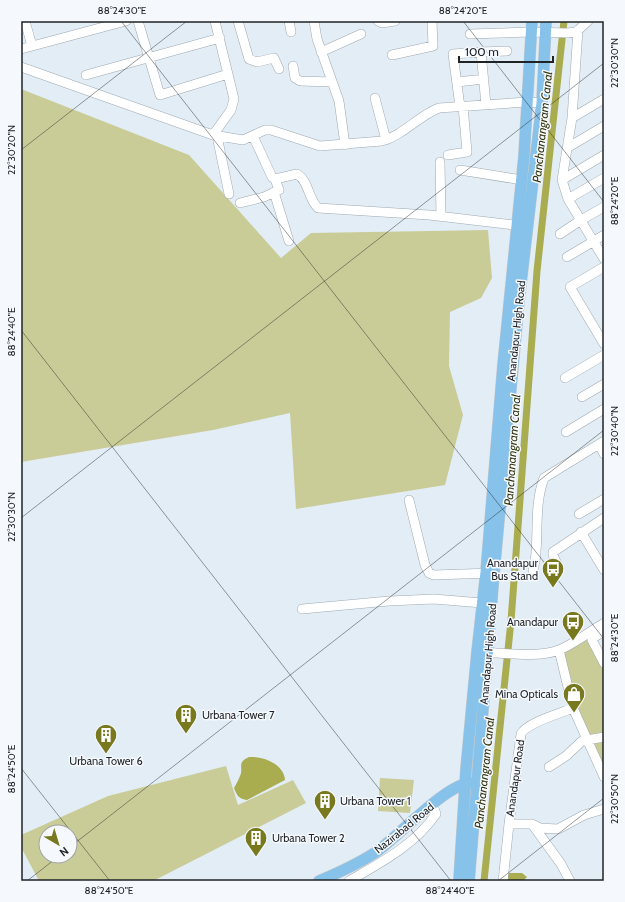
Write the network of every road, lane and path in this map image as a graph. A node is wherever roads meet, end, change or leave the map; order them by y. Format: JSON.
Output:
{"nodes":[{"id":1,"x":24,"y":21,"type":"edge"},
{"id":2,"x":125,"y":21,"type":"edge"},
{"id":3,"x":138,"y":21,"type":"edge"},
{"id":4,"x":215,"y":21,"type":"edge"},
{"id":5,"x":238,"y":21,"type":"edge"},
{"id":6,"x":289,"y":21,"type":"edge"},
{"id":7,"x":314,"y":21,"type":"edge"},
{"id":8,"x":378,"y":21,"type":"edge"},
{"id":9,"x":395,"y":21,"type":"edge"},
{"id":10,"x":432,"y":21,"type":"edge"},
{"id":11,"x":546,"y":21,"type":"edge"},
{"id":12,"x":588,"y":21,"type":"edge"},
{"id":13,"x":102,"y":24,"type":"edge"},
{"id":14,"x":531,"y":27,"type":"edge"},
{"id":15,"x":578,"y":30,"type":"junction"},
{"id":16,"x":291,"y":32,"type":"dead end"},
{"id":17,"x":544,"y":33,"type":"junction"},
{"id":18,"x":361,"y":34,"type":"dead end"},
{"id":19,"x":470,"y":34,"type":"dead end"},
{"id":20,"x":220,"y":38,"type":"junction"},
{"id":21,"x":32,"y":46,"type":"junction"},
{"id":22,"x":21,"y":49,"type":"edge"},
{"id":23,"x":507,"y":51,"type":"dead end"},
{"id":24,"x":321,"y":52,"type":"junction"},
{"id":25,"x":481,"y":52,"type":"junction"},
{"id":26,"x":392,"y":55,"type":"dead end"},
{"id":27,"x":149,"y":57,"type":"junction"},
{"id":28,"x":293,"y":66,"type":"dead end"},
{"id":29,"x":21,"y":67,"type":"edge"},
{"id":30,"x":279,"y":69,"type":"dead end"},
{"id":31,"x":228,"y":74,"type":"junction"},
{"id":32,"x":86,"y":75,"type":"dead end"},
{"id":33,"x":484,"y":79,"type":"junction"},
{"id":34,"x":332,"y":82,"type":"junction"},
{"id":35,"x":457,"y":82,"type":"junction"},
{"id":36,"x":375,"y":98,"type":"dead end"},
{"id":37,"x":604,"y":99,"type":"edge"},
{"id":38,"x":528,"y":102,"type":"junction"},
{"id":39,"x":542,"y":103,"type":"junction"},
{"id":40,"x":486,"y":105,"type":"junction"},
{"id":41,"x":462,"y":107,"type":"junction"},
{"id":42,"x":572,"y":118,"type":"junction"},
{"id":43,"x":604,"y":126,"type":"edge"},
{"id":44,"x":215,"y":136,"type":"junction"},
{"id":45,"x":253,"y":136,"type":"junction"},
{"id":46,"x":386,"y":140,"type":"junction"},
{"id":47,"x":345,"y":145,"type":"junction"},
{"id":48,"x":567,"y":148,"type":"junction"},
{"id":49,"x":448,"y":155,"type":"dead end"},
{"id":50,"x":604,"y":155,"type":"edge"},
{"id":51,"x":440,"y":162,"type":"dead end"},
{"id":52,"x":460,"y":170,"type":"dead end"},
{"id":53,"x":604,"y":178,"type":"edge"},
{"id":54,"x":275,"y":179,"type":"junction"},
{"id":55,"x":522,"y":180,"type":"junction"},
{"id":56,"x":562,"y":180,"type":"junction"},
{"id":57,"x":274,"y":192,"type":"junction"},
{"id":58,"x":229,"y":194,"type":"dead end"},
{"id":59,"x":568,"y":198,"type":"junction"},
{"id":60,"x":240,"y":203,"type":"dead end"},
{"id":61,"x":604,"y":207,"type":"edge"},
{"id":62,"x":441,"y":216,"type":"junction"},
{"id":63,"x":581,"y":220,"type":"junction"},
{"id":64,"x":522,"y":226,"type":"junction"},
{"id":65,"x":560,"y":234,"type":"dead end"},
{"id":66,"x":604,"y":235,"type":"edge"},
{"id":67,"x":594,"y":241,"type":"junction"},
{"id":68,"x":289,"y":242,"type":"dead end"},
{"id":69,"x":567,"y":257,"type":"dead end"},
{"id":70,"x":604,"y":259,"type":"edge"},
{"id":71,"x":604,"y":267,"type":"edge"},
{"id":72,"x":604,"y":344,"type":"edge"},
{"id":73,"x":604,"y":355,"type":"edge"},
{"id":74,"x":565,"y":378,"type":"dead end"},
{"id":75,"x":604,"y":384,"type":"edge"},
{"id":76,"x":582,"y":397,"type":"dead end"},
{"id":77,"x":604,"y":409,"type":"edge"},
{"id":78,"x":566,"y":432,"type":"dead end"},
{"id":79,"x":601,"y":442,"type":"edge"},
{"id":80,"x":604,"y":454,"type":"edge"},
{"id":81,"x":604,"y":499,"type":"edge"},
{"id":82,"x":409,"y":500,"type":"dead end"},
{"id":83,"x":579,"y":514,"type":"dead end"},
{"id":84,"x":604,"y":518,"type":"edge"},
{"id":85,"x":582,"y":532,"type":"junction"},
{"id":86,"x":558,"y":566,"type":"dead end"},
{"id":87,"x":604,"y":570,"type":"edge"},
{"id":88,"x":533,"y":571,"type":"dead end"},
{"id":89,"x":490,"y":573,"type":"junction"},
{"id":90,"x":482,"y":603,"type":"junction"},
{"id":91,"x":302,"y":609,"type":"dead end"},
{"id":92,"x":604,"y":623,"type":"edge"},
{"id":93,"x":604,"y":631,"type":"edge"},
{"id":94,"x":559,"y":650,"type":"junction"},
{"id":95,"x":476,"y":652,"type":"junction"},
{"id":96,"x":493,"y":653,"type":"junction"},
{"id":97,"x":604,"y":663,"type":"edge"},
{"id":98,"x":574,"y":708,"type":"junction"},
{"id":99,"x":604,"y":737,"type":"edge"},
{"id":100,"x":588,"y":741,"type":"junction"},
{"id":101,"x":549,"y":767,"type":"dead end"},
{"id":102,"x":604,"y":777,"type":"edge"},
{"id":103,"x":465,"y":783,"type":"junction"},
{"id":104,"x":477,"y":783,"type":"junction"},
{"id":105,"x":604,"y":809,"type":"edge"},
{"id":106,"x":508,"y":824,"type":"junction"},
{"id":107,"x":532,"y":824,"type":"junction"},
{"id":108,"x":409,"y":834,"type":"junction"},
{"id":109,"x":319,"y":881,"type":"edge"},
{"id":110,"x":349,"y":881,"type":"edge"},
{"id":111,"x":459,"y":881,"type":"edge"},
{"id":112,"x":469,"y":881,"type":"edge"},
{"id":113,"x":503,"y":881,"type":"edge"},
{"id":114,"x":570,"y":881,"type":"edge"}],
"edges":[{"from":1,"to":21,"type":"street"},
{"from":2,"to":13,"type":"street"},
{"from":3,"to":27,"type":"street"},
{"from":4,"to":20,"type":"street"},
{"from":5,"to":30,"type":"street"},
{"from":6,"to":16,"type":"street"},
{"from":7,"to":24,"type":"street"},
{"from":8,"to":9,"type":"street"},
{"from":10,"to":26,"type":"street"},
{"from":11,"to":17,"type":"main road","name":"Anandapur High Road"},
{"from":12,"to":15,"type":"street"},
{"from":13,"to":21,"type":"street"},
{"from":14,"to":17,"type":"street"},
{"from":14,"to":19,"type":"street"},
{"from":14,"to":38,"type":"main road","name":"Anandapur High Road"},
{"from":15,"to":17,"type":"street"},
{"from":15,"to":42,"type":"street"},
{"from":17,"to":39,"type":"main road","name":"Anandapur High Road"},
{"from":18,"to":24,"type":"street"},
{"from":20,"to":27,"type":"street"},
{"from":20,"to":31,"type":"street"},
{"from":21,"to":22,"type":"street"},
{"from":23,"to":25,"type":"street"},
{"from":24,"to":34,"type":"street"},
{"from":25,"to":33,"type":"street"},
{"from":25,"to":35,"type":"street"},
{"from":27,"to":31,"type":"street"},
{"from":27,"to":32,"type":"street"},
{"from":28,"to":34,"type":"street"},
{"from":29,"to":44,"type":"street"},
{"from":31,"to":44,"type":"street"},
{"from":33,"to":35,"type":"street"},
{"from":33,"to":40,"type":"street"},
{"from":34,"to":47,"type":"street"},
{"from":35,"to":41,"type":"street"},
{"from":36,"to":46,"type":"street"},
{"from":37,"to":42,"type":"street"},
{"from":38,"to":39,"type":"street"},
{"from":38,"to":40,"type":"street"},
{"from":38,"to":55,"type":"main road","name":"Anandapur High Road"},
{"from":39,"to":64,"type":"main road","name":"Anandapur High Road"},
{"from":40,"to":41,"type":"street"},
{"from":41,"to":46,"type":"street"},
{"from":41,"to":49,"type":"street"},
{"from":42,"to":48,"type":"street"},
{"from":43,"to":48,"type":"street"},
{"from":44,"to":45,"type":"street"},
{"from":44,"to":58,"type":"street"},
{"from":45,"to":47,"type":"street"},
{"from":45,"to":54,"type":"street"},
{"from":46,"to":47,"type":"street"},
{"from":48,"to":56,"type":"street"},
{"from":50,"to":56,"type":"street"},
{"from":51,"to":62,"type":"street"},
{"from":52,"to":55,"type":"street"},
{"from":53,"to":59,"type":"street"},
{"from":54,"to":57,"type":"street"},
{"from":54,"to":62,"type":"street"},
{"from":55,"to":64,"type":"main road","name":"Anandapur High Road"},
{"from":56,"to":59,"type":"street"},
{"from":57,"to":60,"type":"street"},
{"from":57,"to":68,"type":"street"},
{"from":59,"to":63,"type":"street"},
{"from":61,"to":63,"type":"street"},
{"from":62,"to":64,"type":"street"},
{"from":63,"to":65,"type":"street"},
{"from":63,"to":67,"type":"street"},
{"from":64,"to":89,"type":"main road","name":"Anandapur High Road"},
{"from":66,"to":67,"type":"street"},
{"from":67,"to":69,"type":"street"},
{"from":67,"to":70,"type":"street"},
{"from":71,"to":72,"type":"street"},
{"from":73,"to":74,"type":"street"},
{"from":75,"to":76,"type":"street"},
{"from":77,"to":78,"type":"street"},
{"from":79,"to":80,"type":"street"},
{"from":79,"to":88,"type":"street"},
{"from":81,"to":83,"type":"street"},
{"from":82,"to":89,"type":"street"},
{"from":84,"to":85,"type":"street"},
{"from":85,"to":86,"type":"street"},
{"from":85,"to":87,"type":"street"},
{"from":89,"to":90,"type":"main road","name":"Anandapur High Road"},
{"from":89,"to":96,"type":"main road","name":"Anandapur High Road"},
{"from":90,"to":91,"type":"street"},
{"from":90,"to":95,"type":"main road","name":"Anandapur High Road"},
{"from":92,"to":94,"type":"street"},
{"from":93,"to":97,"type":"street"},
{"from":94,"to":96,"type":"street"},
{"from":94,"to":98,"type":"street"},
{"from":95,"to":96,"type":"street"},
{"from":95,"to":103,"type":"main road","name":"Anandapur High Road"},
{"from":96,"to":104,"type":"main road","name":"Anandapur High Road"},
{"from":98,"to":100,"type":"street"},
{"from":98,"to":106,"type":"street","name":"Anandapur Road"},
{"from":99,"to":100,"type":"street"},
{"from":100,"to":101,"type":"street"},
{"from":100,"to":102,"type":"street"},
{"from":103,"to":104,"type":"main road"},
{"from":103,"to":108,"type":"main road","name":"Nazirabad Road"},
{"from":103,"to":111,"type":"main road","name":"Anandapur High Road"},
{"from":104,"to":112,"type":"main road","name":"Anandapur High Road"},
{"from":105,"to":107,"type":"street"},
{"from":106,"to":107,"type":"street"},
{"from":106,"to":113,"type":"street","name":"Anandapur Road"},
{"from":107,"to":114,"type":"street"},
{"from":108,"to":109,"type":"main road","name":"Nazirabad Road"},
{"from":108,"to":110,"type":"street"}]}
